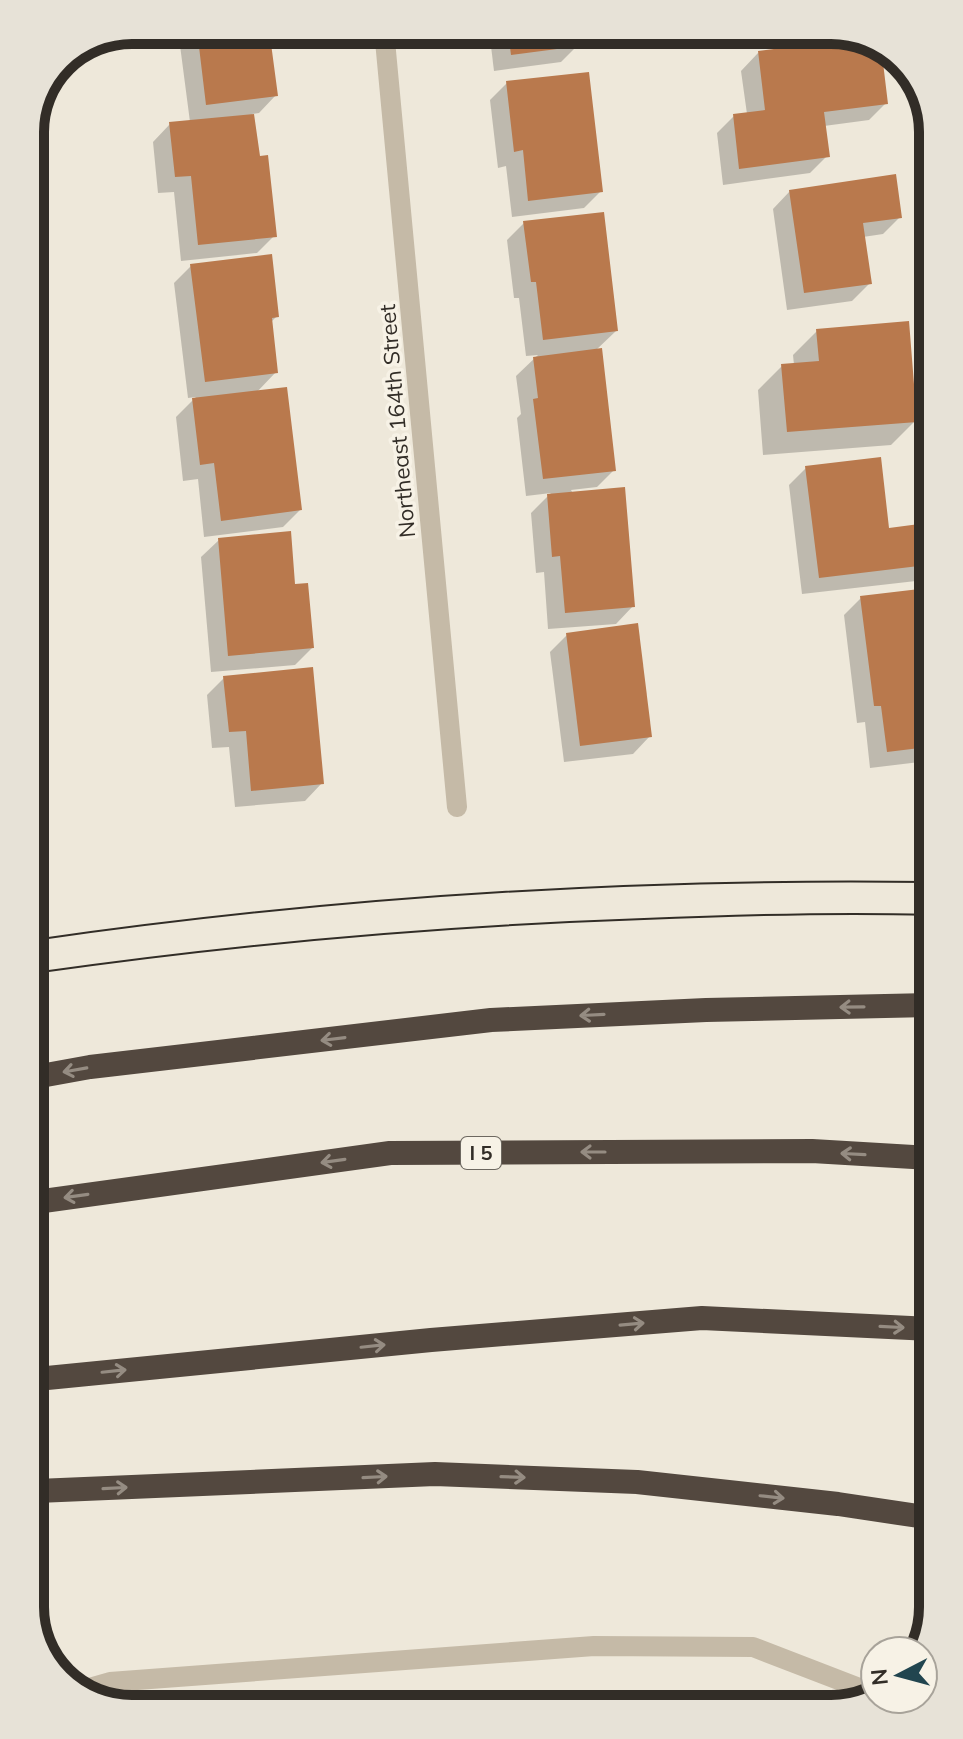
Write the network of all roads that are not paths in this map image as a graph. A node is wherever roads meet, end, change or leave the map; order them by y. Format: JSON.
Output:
{"nodes":[{"id":1,"x":385,"y":44,"type":"edge"},
{"id":2,"x":457,"y":807,"type":"dead end"},
{"id":3,"x":919,"y":1005,"type":"edge"},
{"id":4,"x":44,"y":1075,"type":"edge"},
{"id":5,"x":919,"y":1157,"type":"edge"},
{"id":6,"x":44,"y":1201,"type":"edge"},
{"id":7,"x":919,"y":1328,"type":"edge"},
{"id":8,"x":44,"y":1378,"type":"edge"},
{"id":9,"x":44,"y":1491,"type":"edge"},
{"id":10,"x":919,"y":1516,"type":"edge"},
{"id":11,"x":94,"y":1686,"type":"edge"},
{"id":12,"x":859,"y":1688,"type":"edge"}],
"edges":[{"from":1,"to":2,"type":"street","name":"Northeast 164th Street"},
{"from":3,"to":4,"type":"highway","one_way":true},
{"from":5,"to":6,"type":"highway","number":"I 5","one_way":true},
{"from":8,"to":7,"type":"highway","one_way":true},
{"from":9,"to":10,"type":"highway","one_way":true},
{"from":11,"to":12,"type":"street"}]}
